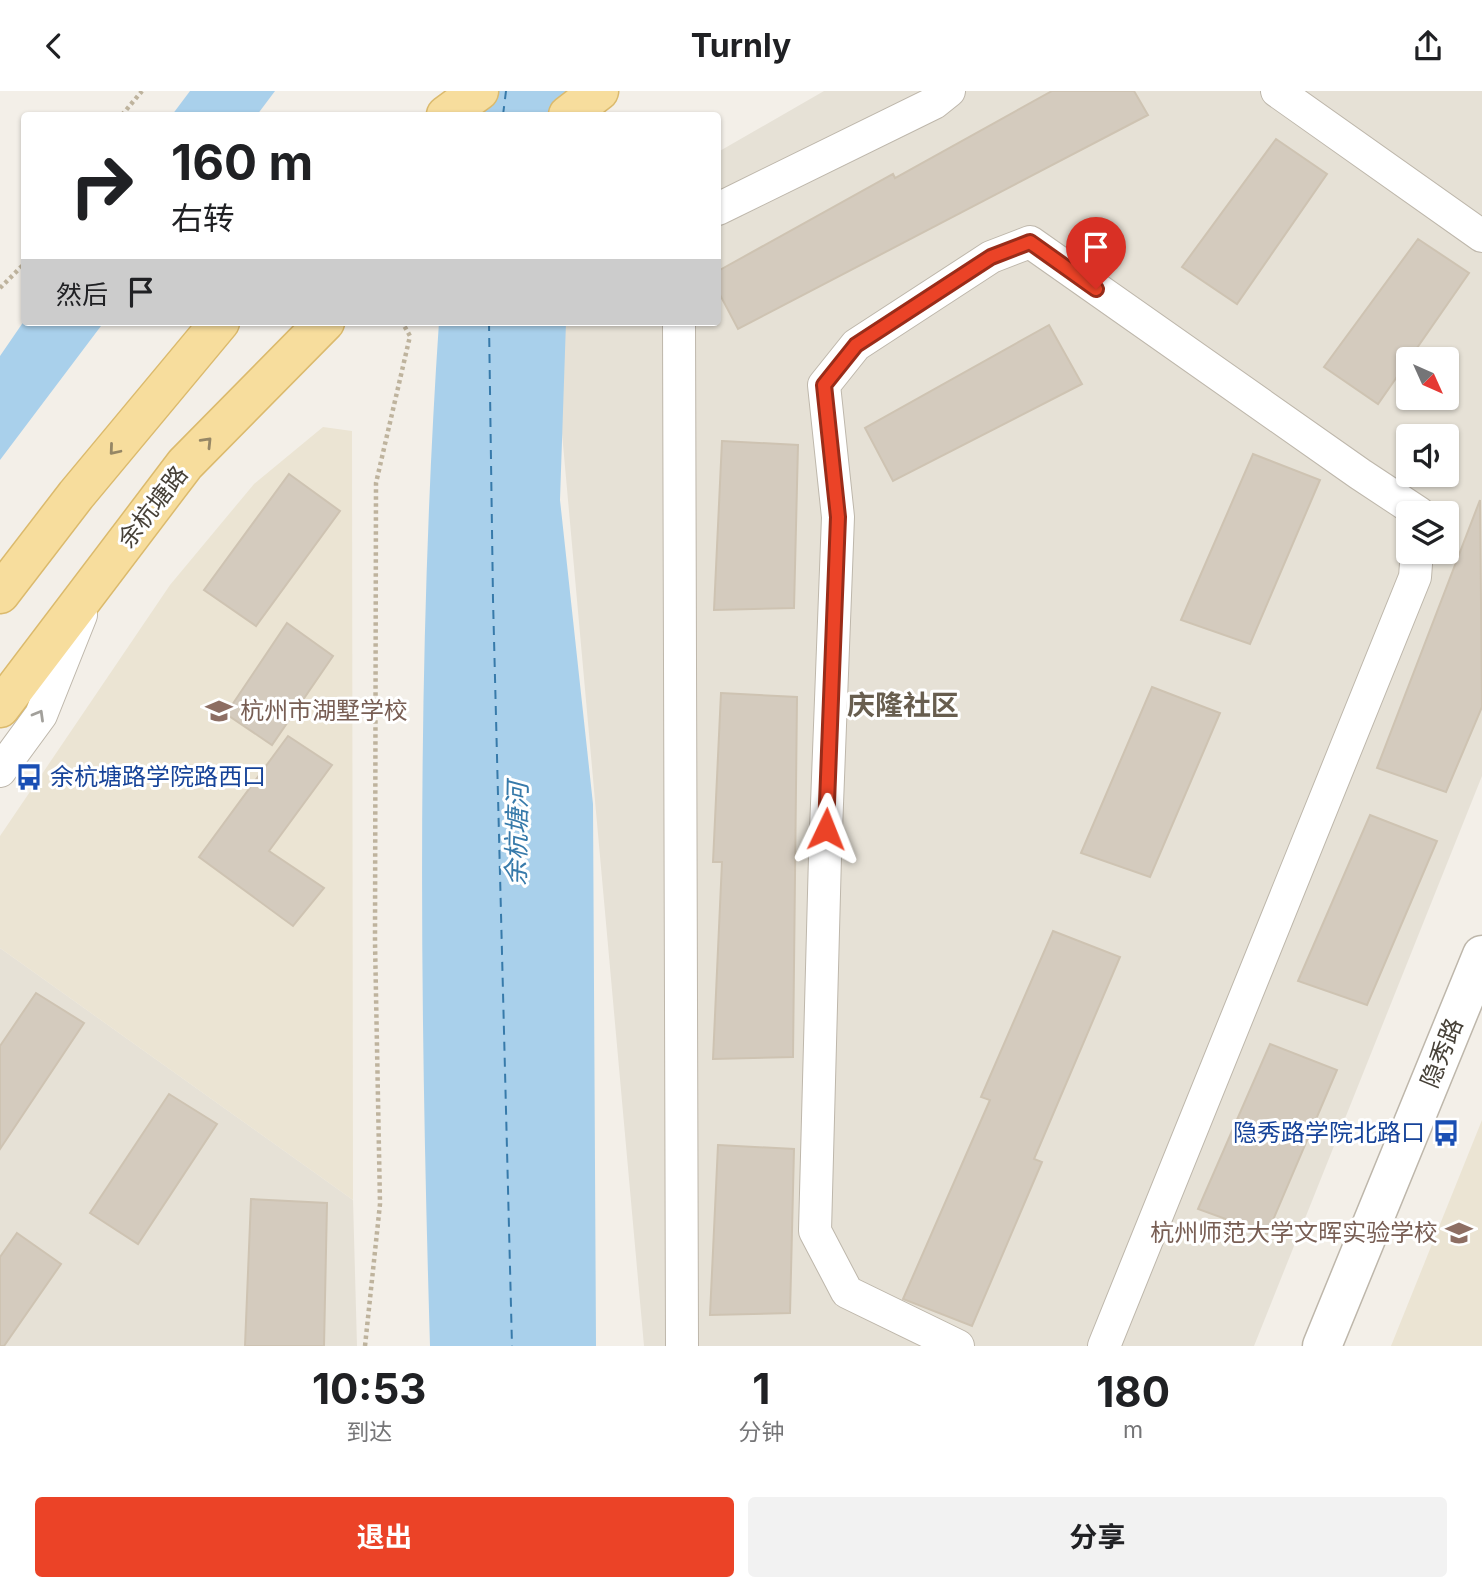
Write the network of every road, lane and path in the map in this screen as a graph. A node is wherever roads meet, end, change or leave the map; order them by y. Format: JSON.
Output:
{"nodes":[{"id":1,"x":142,"y":91,"type":"edge"},
{"id":2,"x":479,"y":91,"type":"edge"},
{"id":3,"x":599,"y":91,"type":"edge"},
{"id":4,"x":949,"y":91,"type":"edge"},
{"id":5,"x":1277,"y":91,"type":"edge"},
{"id":6,"x":124,"y":112,"type":"edge"},
{"id":7,"x":450,"y":112,"type":"edge"},
{"id":8,"x":572,"y":112,"type":"edge"},
{"id":9,"x":721,"y":208,"type":"edge"},
{"id":10,"x":1482,"y":236,"type":"edge"},
{"id":11,"x":21,"y":267,"type":"edge"},
{"id":12,"x":0,"y":288,"type":"edge"},
{"id":13,"x":217,"y":326,"type":"edge"},
{"id":14,"x":321,"y":326,"type":"edge"},
{"id":15,"x":404,"y":326,"type":"edge"},
{"id":16,"x":679,"y":326,"type":"edge"},
{"id":17,"x":1401,"y":501,"type":"edge"},
{"id":18,"x":1416,"y":564,"type":"edge"},
{"id":19,"x":92,"y":587,"type":"junction"},
{"id":20,"x":0,"y":594,"type":"edge"},
{"id":21,"x":0,"y":708,"type":"edge"},
{"id":22,"x":0,"y":771,"type":"edge"},
{"id":23,"x":1482,"y":955,"type":"edge"},
{"id":24,"x":365,"y":1346,"type":"edge"},
{"id":25,"x":682,"y":1346,"type":"edge"},
{"id":26,"x":958,"y":1346,"type":"edge"},
{"id":27,"x":1104,"y":1346,"type":"edge"},
{"id":28,"x":1322,"y":1346,"type":"edge"}],
"edges":[{"from":1,"to":6,"type":"path"},
{"from":2,"to":7,"type":"main road"},
{"from":3,"to":8,"type":"main road"},
{"from":4,"to":9,"type":"street"},
{"from":5,"to":10,"type":"street"},
{"from":11,"to":12,"type":"path"},
{"from":13,"to":20,"type":"main road","one_way":true},
{"from":19,"to":14,"type":"main road","name":"余杭塘路","one_way":true},
{"from":15,"to":24,"type":"path"},
{"from":16,"to":25,"type":"street"},
{"from":17,"to":26,"type":"street"},
{"from":18,"to":27,"type":"street"},
{"from":19,"to":21,"type":"main road","name":"余杭塘路"},
{"from":22,"to":19,"type":"street","one_way":true},
{"from":23,"to":28,"type":"street","name":"隐秀路"}]}
